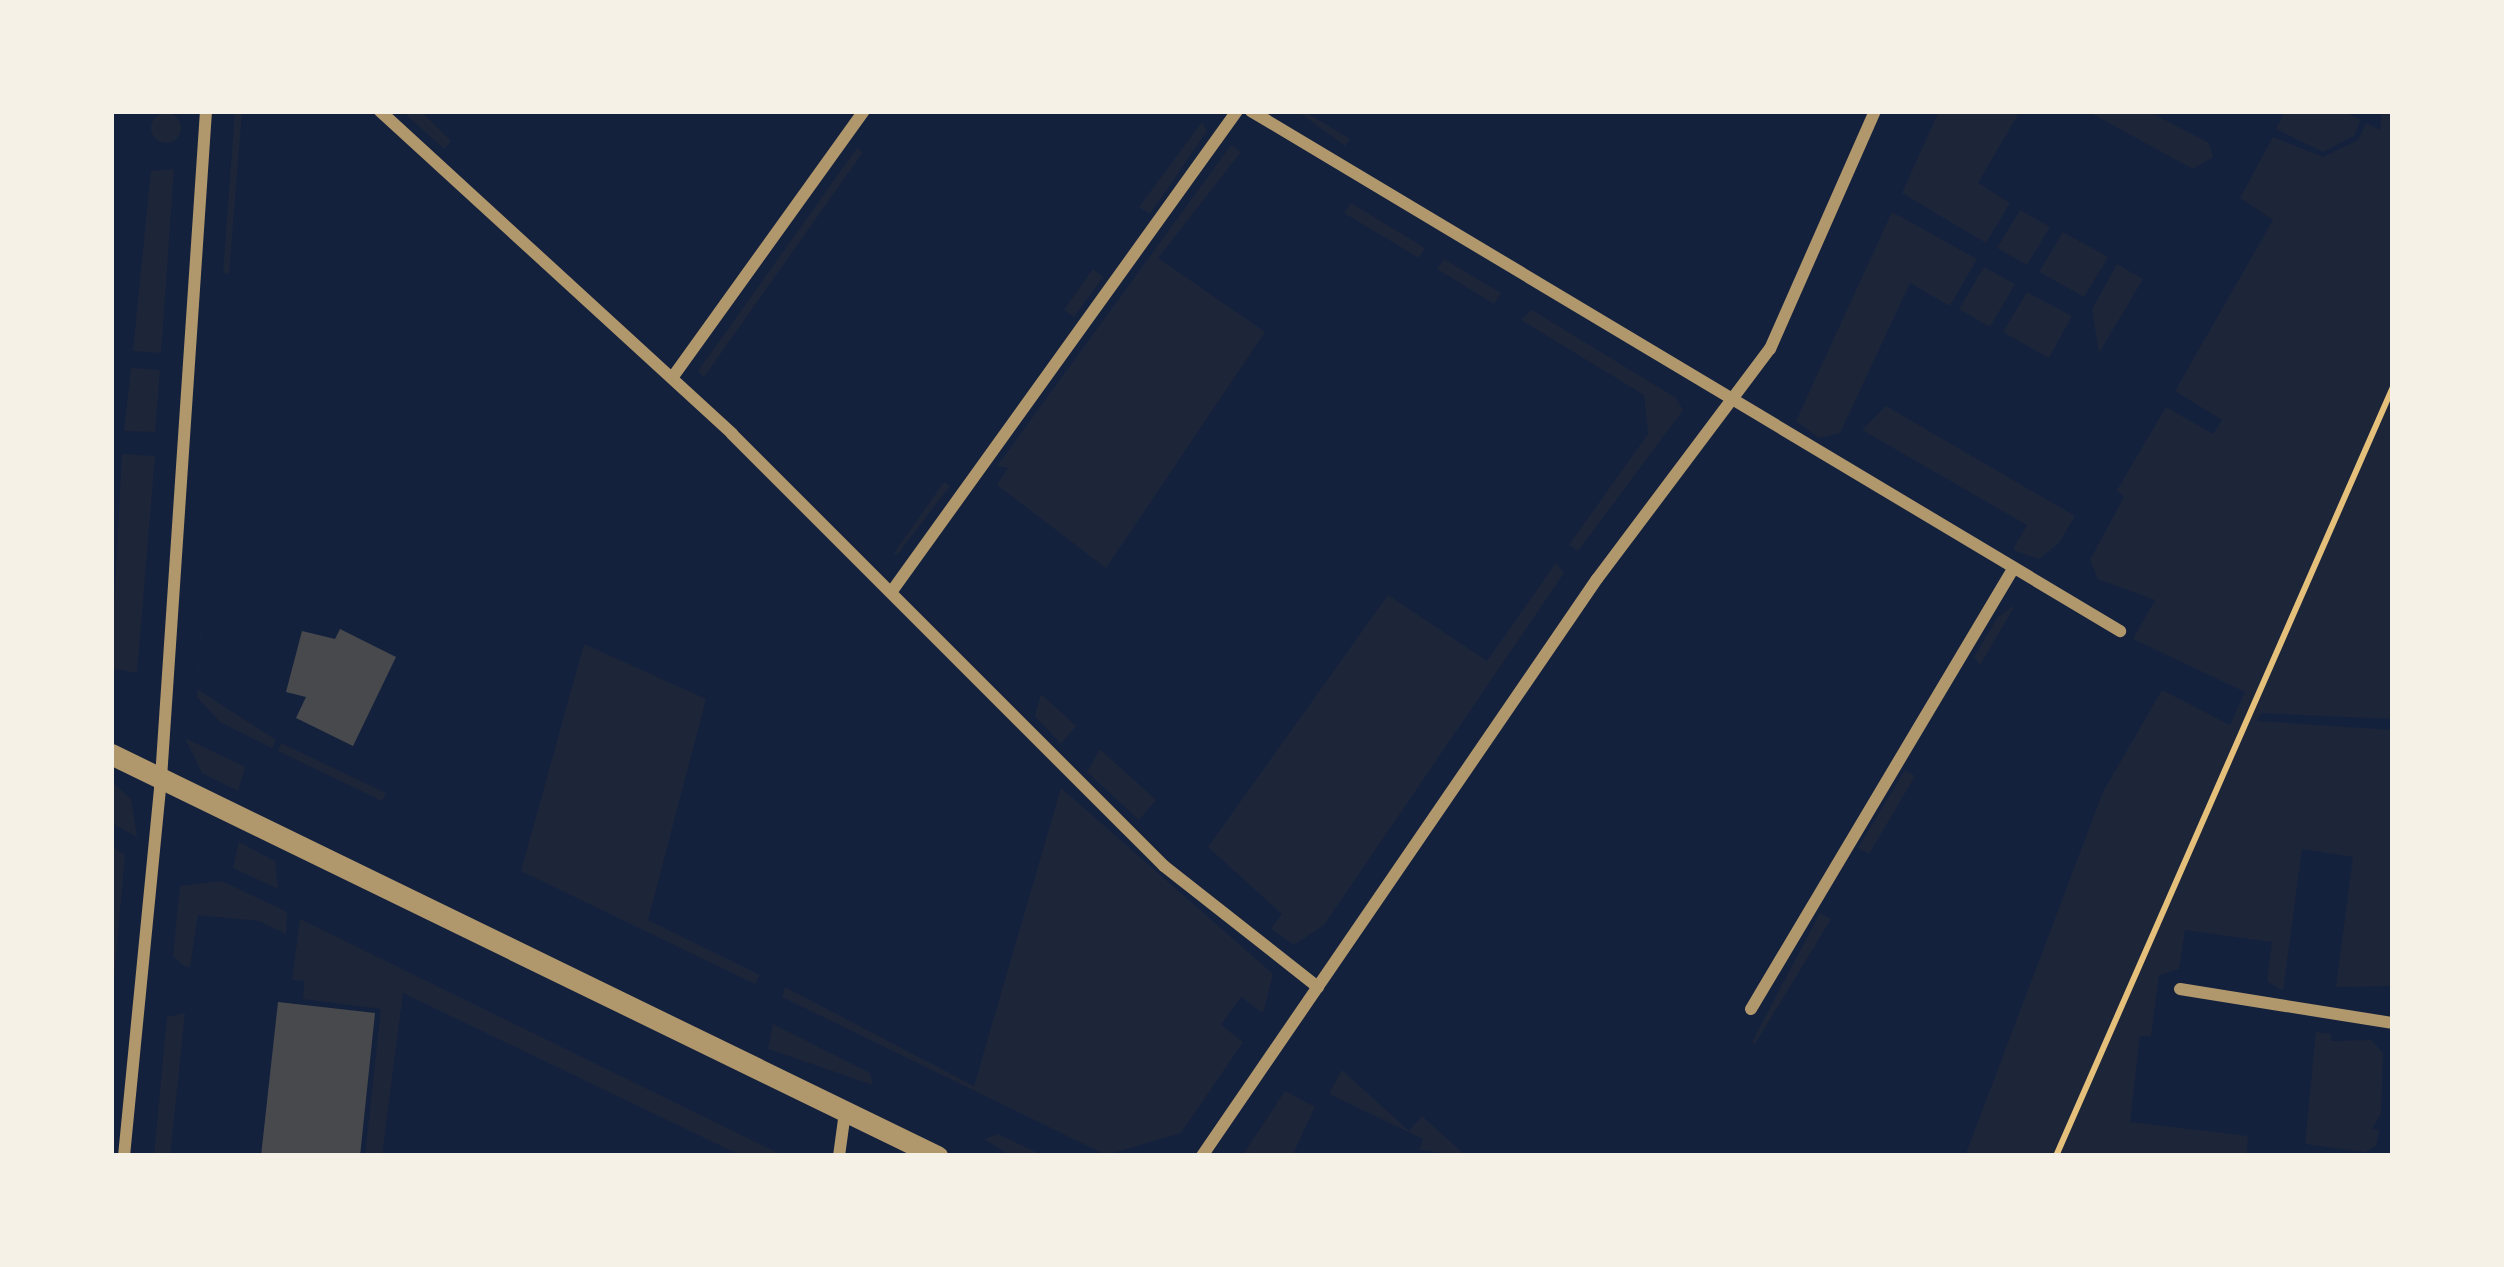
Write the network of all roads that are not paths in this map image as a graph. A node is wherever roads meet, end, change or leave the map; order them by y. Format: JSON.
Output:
{"nodes":[{"id":1,"x":206,"y":111,"type":"edge"},
{"id":2,"x":380,"y":111,"type":"edge"},
{"id":3,"x":864,"y":111,"type":"edge"},
{"id":4,"x":1237,"y":111,"type":"edge"},
{"id":5,"x":1251,"y":111,"type":"edge"},
{"id":6,"x":1875,"y":111,"type":"edge"},
{"id":7,"x":672,"y":378,"type":"junction"},
{"id":8,"x":1738,"y":397,"type":"junction"},
{"id":9,"x":2013,"y":569,"type":"junction"},
{"id":10,"x":892,"y":591,"type":"junction"},
{"id":11,"x":2120,"y":631,"type":"dead end"},
{"id":12,"x":111,"y":754,"type":"edge"},
{"id":13,"x":161,"y":778,"type":"junction"},
{"id":14,"x":1318,"y":987,"type":"junction"},
{"id":15,"x":2180,"y":989,"type":"dead end"},
{"id":16,"x":1751,"y":1009,"type":"dead end"},
{"id":17,"x":2393,"y":1024,"type":"edge"},
{"id":18,"x":845,"y":1112,"type":"junction"},
{"id":19,"x":124,"y":1156,"type":"edge"},
{"id":20,"x":839,"y":1156,"type":"edge"},
{"id":21,"x":937,"y":1156,"type":"edge"},
{"id":22,"x":1202,"y":1156,"type":"edge"}],
"edges":[{"from":1,"to":13,"type":"street"},
{"from":2,"to":7,"type":"street"},
{"from":3,"to":7,"type":"street"},
{"from":4,"to":10,"type":"street"},
{"from":5,"to":8,"type":"street"},
{"from":6,"to":8,"type":"street"},
{"from":7,"to":10,"type":"street"},
{"from":8,"to":9,"type":"street"},
{"from":8,"to":14,"type":"street"},
{"from":9,"to":11,"type":"street"},
{"from":9,"to":16,"type":"street"},
{"from":10,"to":14,"type":"street"},
{"from":12,"to":13,"type":"street"},
{"from":13,"to":18,"type":"street"},
{"from":13,"to":19,"type":"street"},
{"from":14,"to":22,"type":"street"},
{"from":15,"to":17,"type":"street"},
{"from":18,"to":20,"type":"street"},
{"from":18,"to":21,"type":"street"}]}
